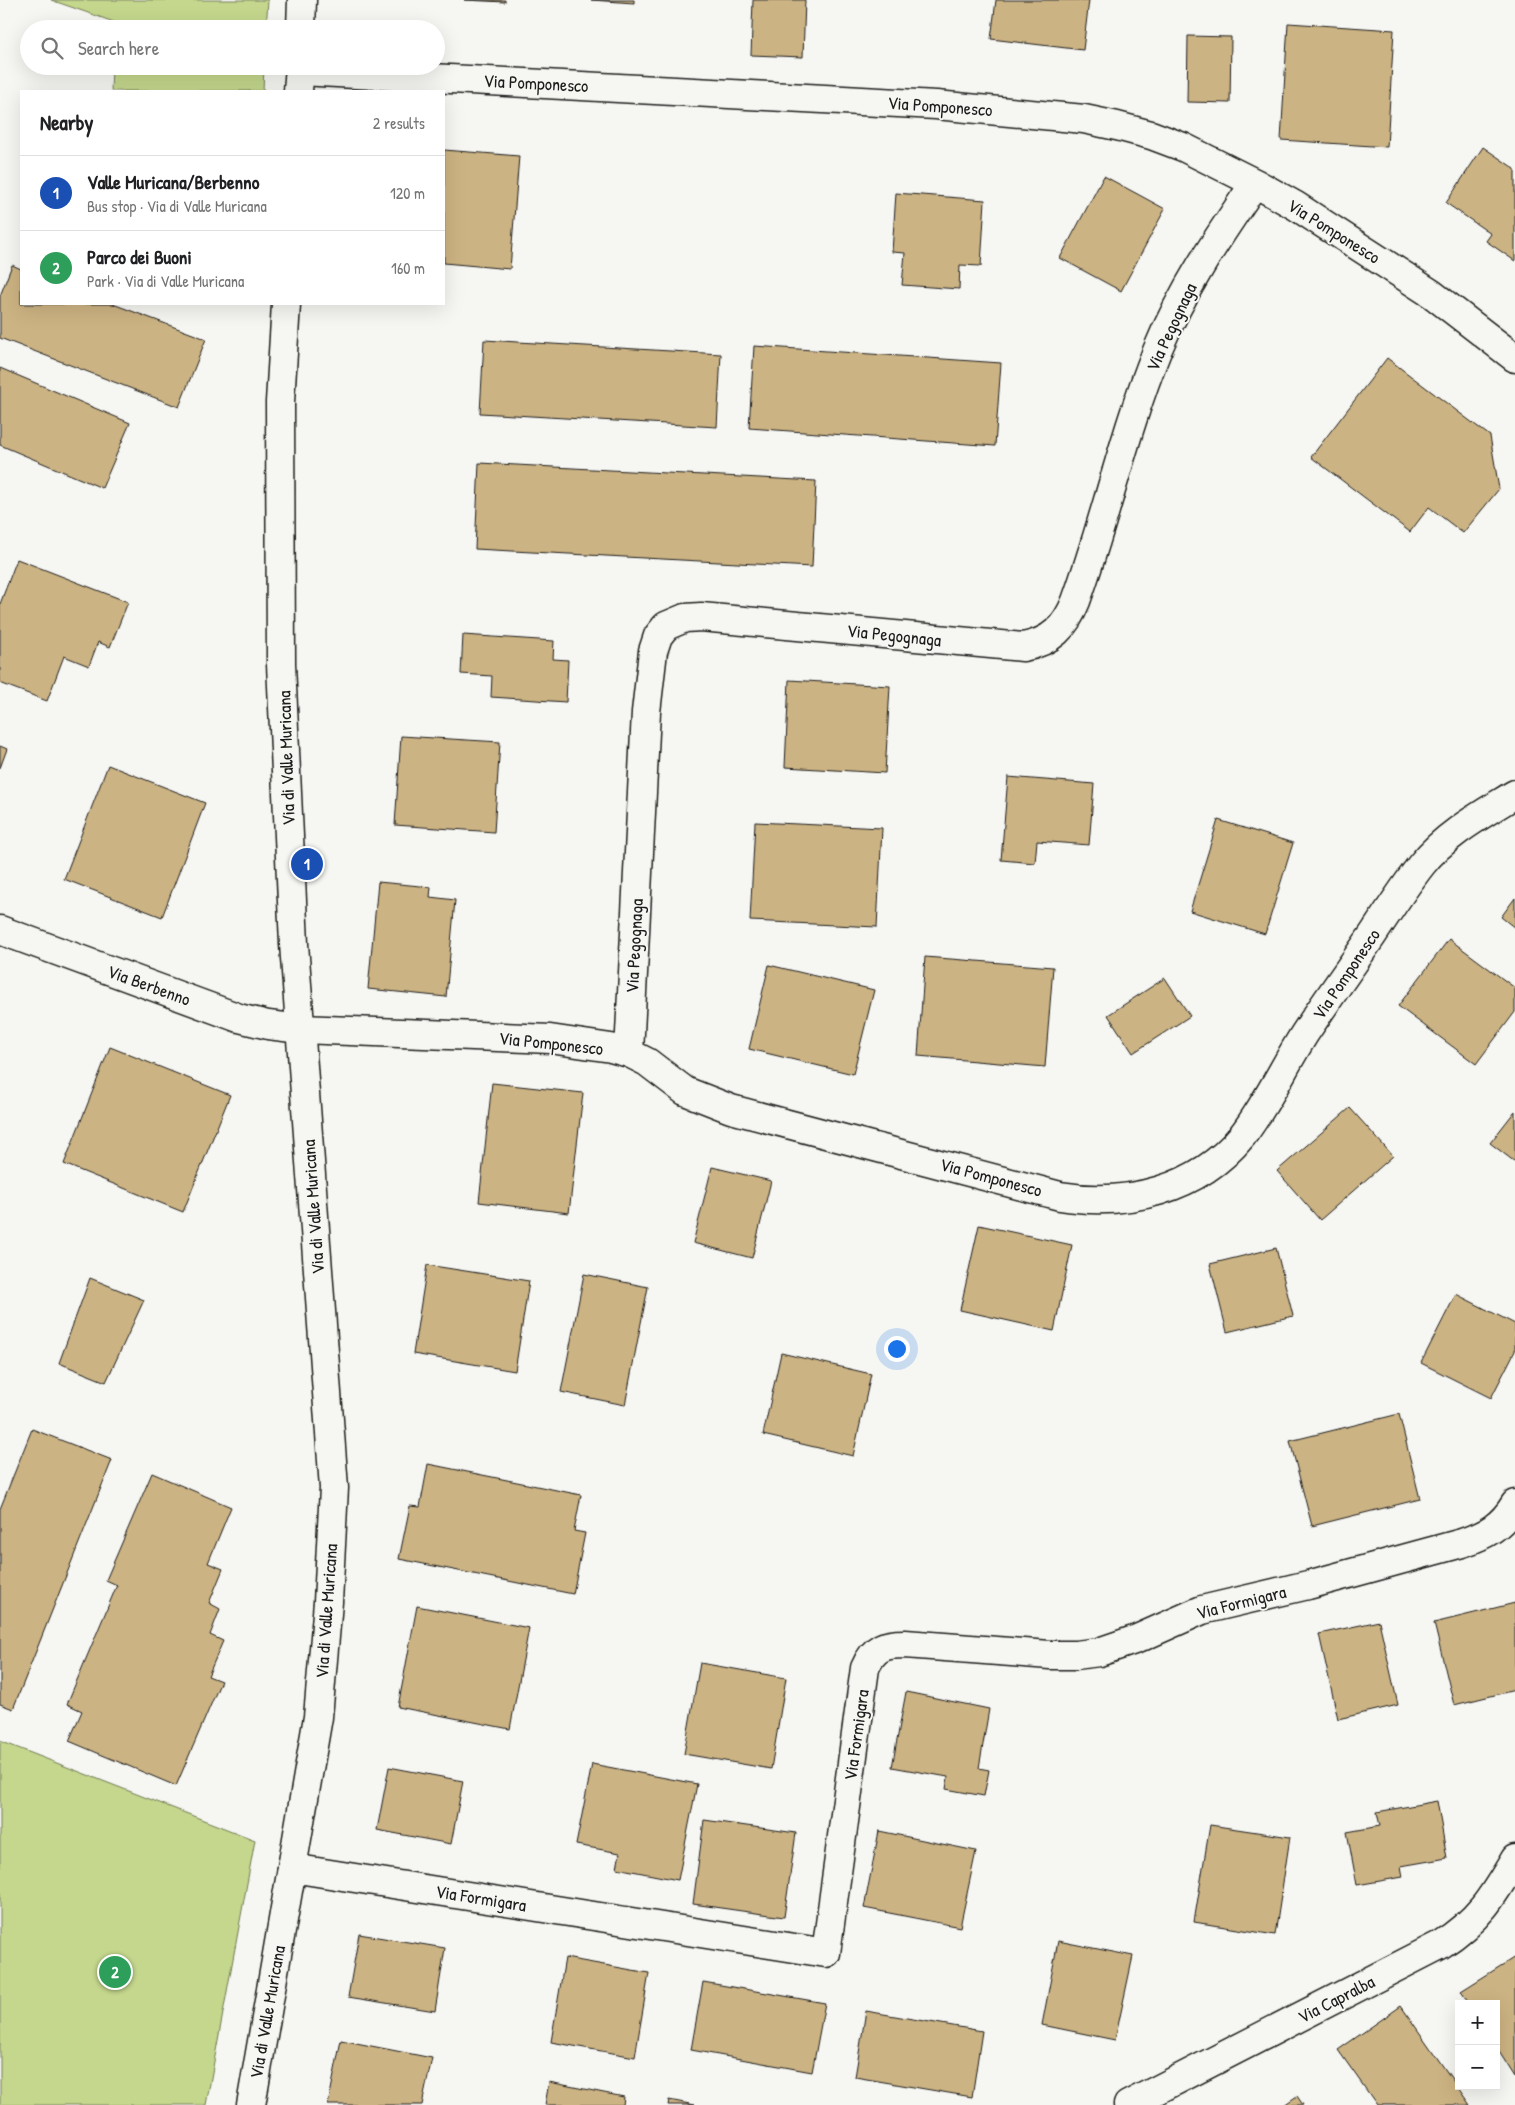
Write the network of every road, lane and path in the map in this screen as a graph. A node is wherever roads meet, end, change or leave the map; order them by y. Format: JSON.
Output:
{"nodes":[{"id":1,"x":302,"y":0,"type":"edge"},
{"id":2,"x":301,"y":20,"type":"edge"},
{"id":3,"x":299,"y":76,"type":"edge"},
{"id":4,"x":1255,"y":183,"type":"junction"},
{"id":5,"x":286,"y":305,"type":"edge"},
{"id":6,"x":1515,"y":358,"type":"edge"},
{"id":7,"x":1515,"y":794,"type":"edge"},
{"id":8,"x":0,"y":930,"type":"edge"},
{"id":9,"x":300,"y":1029,"type":"junction"},
{"id":10,"x":629,"y":1054,"type":"junction"},
{"id":11,"x":1515,"y":1504,"type":"edge"},
{"id":12,"x":1515,"y":1859,"type":"edge"},
{"id":13,"x":292,"y":1868,"type":"junction"},
{"id":14,"x":251,"y":2105,"type":"edge"},
{"id":15,"x":1128,"y":2105,"type":"edge"}],
"edges":[{"from":1,"to":2,"type":"street"},
{"from":3,"to":4,"type":"street","name":"Via Pomponesco"},
{"from":4,"to":6,"type":"street","name":"Via Pomponesco"},
{"from":4,"to":10,"type":"street","name":"Via Pegognaga"},
{"from":5,"to":9,"type":"street","name":"Via di Valle Muricana"},
{"from":7,"to":10,"type":"street","name":"Via Pomponesco"},
{"from":8,"to":9,"type":"street","name":"Via Berbenno"},
{"from":9,"to":10,"type":"street","name":"Via Pomponesco"},
{"from":9,"to":13,"type":"street","name":"Via di Valle Muricana"},
{"from":11,"to":13,"type":"street","name":"Via Formigara"},
{"from":12,"to":15,"type":"street","name":"Via Capralba"},
{"from":13,"to":14,"type":"street","name":"Via di Valle Muricana"}]}
